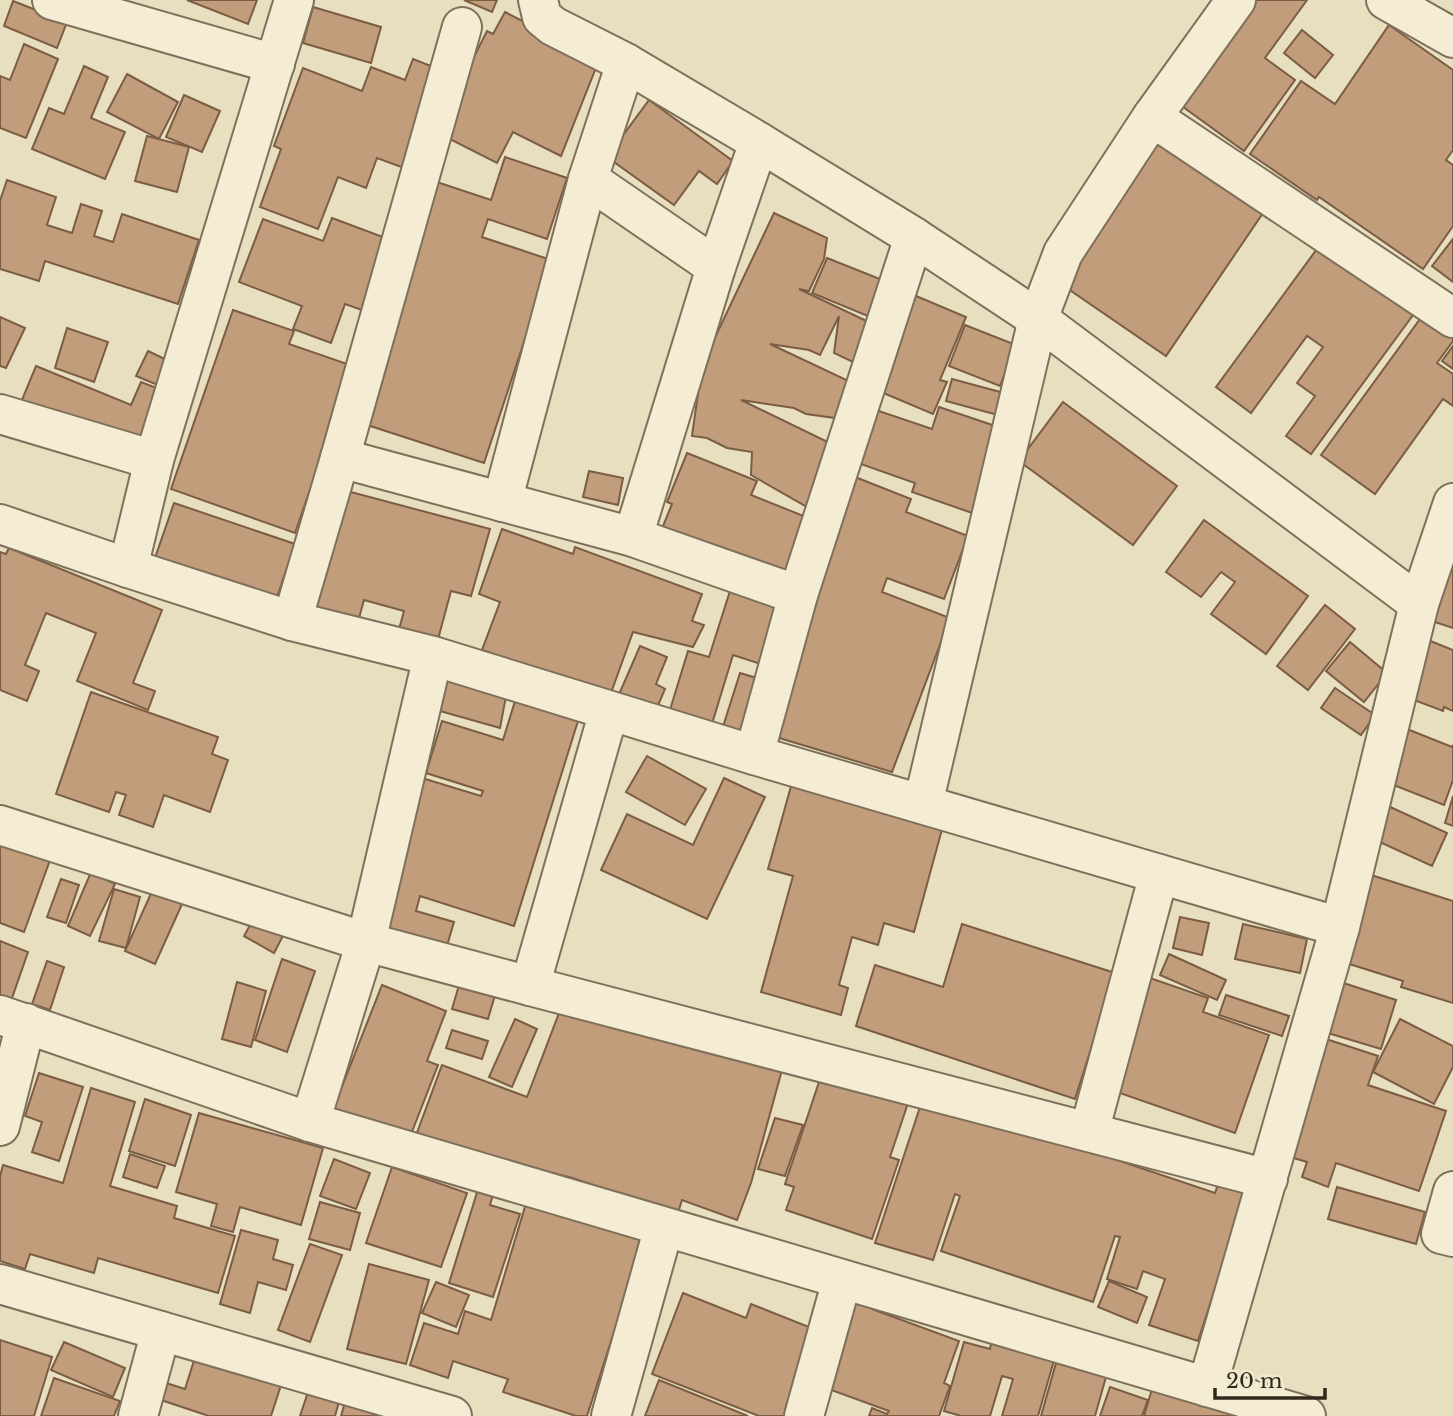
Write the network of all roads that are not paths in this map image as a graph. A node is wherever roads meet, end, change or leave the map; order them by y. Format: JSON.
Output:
{"nodes":[{"id":1,"x":52,"y":0,"type":"edge"},
{"id":2,"x":294,"y":0,"type":"edge"},
{"id":3,"x":538,"y":0,"type":"edge"},
{"id":4,"x":1236,"y":0,"type":"edge"},
{"id":5,"x":1386,"y":0,"type":"edge"},
{"id":6,"x":462,"y":27,"type":"dead end"},
{"id":7,"x":1453,"y":38,"type":"edge"},
{"id":8,"x":626,"y":63,"type":"junction"},
{"id":9,"x":275,"y":64,"type":"junction"},
{"id":10,"x":1152,"y":117,"type":"junction"},
{"id":11,"x":759,"y":142,"type":"junction"},
{"id":12,"x":588,"y":179,"type":"junction"},
{"id":13,"x":914,"y":237,"type":"junction"},
{"id":14,"x":716,"y":267,"type":"junction"},
{"id":15,"x":1038,"y":318,"type":"junction"},
{"id":16,"x":1453,"y":318,"type":"edge"},
{"id":17,"x":0,"y":414,"type":"edge"},
{"id":18,"x":340,"y":458,"type":"junction"},
{"id":19,"x":153,"y":460,"type":"junction"},
{"id":20,"x":502,"y":502,"type":"junction"},
{"id":21,"x":1453,"y":503,"type":"edge"},
{"id":22,"x":0,"y":524,"type":"edge"},
{"id":23,"x":633,"y":537,"type":"junction"},
{"id":24,"x":128,"y":568,"type":"junction"},
{"id":25,"x":798,"y":595,"type":"junction"},
{"id":26,"x":1419,"y":604,"type":"junction"},
{"id":27,"x":292,"y":621,"type":"junction"},
{"id":28,"x":433,"y":656,"type":"junction"},
{"id":29,"x":610,"y":711,"type":"junction"},
{"id":30,"x":754,"y":755,"type":"junction"},
{"id":31,"x":923,"y":804,"type":"junction"},
{"id":32,"x":0,"y":825,"type":"edge"},
{"id":33,"x":1159,"y":874,"type":"junction"},
{"id":34,"x":1340,"y":927,"type":"junction"},
{"id":35,"x":366,"y":942,"type":"junction"},
{"id":36,"x":530,"y":986,"type":"junction"},
{"id":37,"x":13,"y":1019,"type":"edge"},
{"id":38,"x":310,"y":1122,"type":"junction"},
{"id":39,"x":0,"y":1126,"type":"edge"},
{"id":40,"x":1089,"y":1132,"type":"junction"},
{"id":41,"x":1268,"y":1179,"type":"junction"},
{"id":42,"x":1453,"y":1191,"type":"edge"},
{"id":43,"x":664,"y":1227,"type":"junction"},
{"id":44,"x":1453,"y":1237,"type":"edge"},
{"id":45,"x":842,"y":1280,"type":"junction"},
{"id":46,"x":0,"y":1284,"type":"edge"},
{"id":47,"x":161,"y":1331,"type":"junction"},
{"id":48,"x":1207,"y":1387,"type":"junction"},
{"id":49,"x":138,"y":1416,"type":"edge"},
{"id":50,"x":452,"y":1416,"type":"edge"},
{"id":51,"x":611,"y":1416,"type":"edge"},
{"id":52,"x":804,"y":1416,"type":"edge"},
{"id":53,"x":1306,"y":1416,"type":"edge"}],
"edges":[{"from":1,"to":9,"type":"street"},
{"from":2,"to":9,"type":"street"},
{"from":3,"to":8,"type":"street"},
{"from":4,"to":10,"type":"street"},
{"from":5,"to":7,"type":"street"},
{"from":6,"to":18,"type":"street"},
{"from":8,"to":11,"type":"street"},
{"from":8,"to":12,"type":"street"},
{"from":9,"to":19,"type":"street"},
{"from":10,"to":15,"type":"street"},
{"from":10,"to":16,"type":"street"},
{"from":11,"to":13,"type":"street"},
{"from":11,"to":14,"type":"street"},
{"from":12,"to":14,"type":"street"},
{"from":12,"to":20,"type":"street"},
{"from":13,"to":15,"type":"street"},
{"from":13,"to":25,"type":"street"},
{"from":14,"to":23,"type":"street"},
{"from":15,"to":26,"type":"street"},
{"from":15,"to":31,"type":"street"},
{"from":17,"to":19,"type":"street"},
{"from":18,"to":20,"type":"street"},
{"from":18,"to":27,"type":"street"},
{"from":19,"to":24,"type":"street"},
{"from":20,"to":23,"type":"street"},
{"from":21,"to":26,"type":"street"},
{"from":22,"to":24,"type":"street"},
{"from":23,"to":25,"type":"street"},
{"from":24,"to":27,"type":"street"},
{"from":25,"to":30,"type":"street"},
{"from":26,"to":34,"type":"street"},
{"from":27,"to":28,"type":"street"},
{"from":28,"to":29,"type":"street"},
{"from":28,"to":35,"type":"street"},
{"from":29,"to":30,"type":"street"},
{"from":29,"to":36,"type":"street"},
{"from":30,"to":31,"type":"street"},
{"from":31,"to":33,"type":"street"},
{"from":32,"to":35,"type":"street"},
{"from":33,"to":34,"type":"street"},
{"from":33,"to":40,"type":"street"},
{"from":34,"to":41,"type":"street"},
{"from":35,"to":36,"type":"street"},
{"from":35,"to":38,"type":"street"},
{"from":36,"to":40,"type":"street"},
{"from":37,"to":38,"type":"street"},
{"from":37,"to":39,"type":"street"},
{"from":38,"to":43,"type":"street"},
{"from":40,"to":41,"type":"street"},
{"from":41,"to":48,"type":"street"},
{"from":42,"to":44,"type":"street"},
{"from":43,"to":45,"type":"street"},
{"from":43,"to":51,"type":"street"},
{"from":45,"to":48,"type":"street"},
{"from":45,"to":52,"type":"street"},
{"from":46,"to":47,"type":"street"},
{"from":47,"to":49,"type":"street"},
{"from":47,"to":50,"type":"street"},
{"from":48,"to":53,"type":"street"}]}
